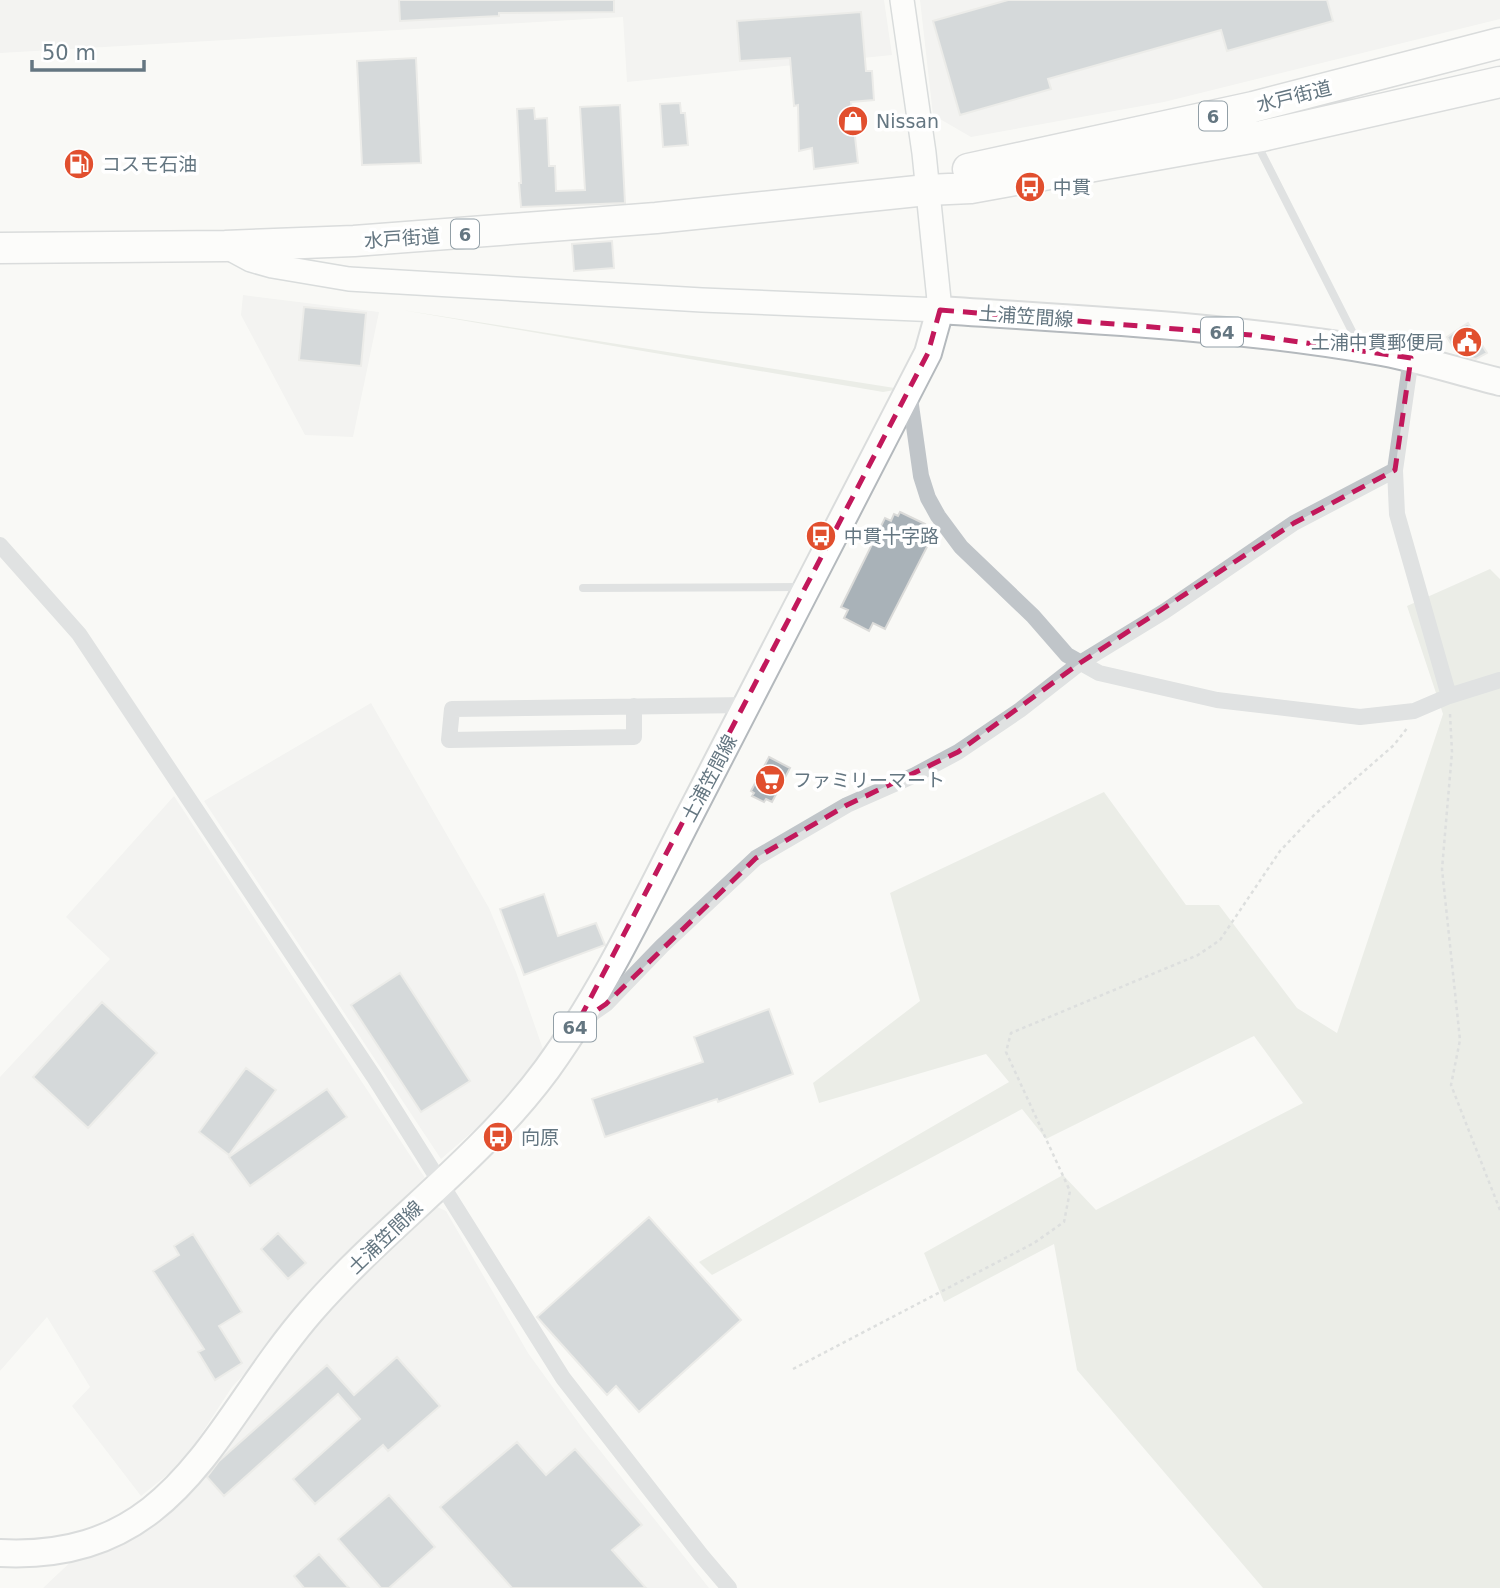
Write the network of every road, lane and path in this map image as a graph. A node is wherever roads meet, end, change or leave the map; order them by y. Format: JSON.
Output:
{"nodes":[{"id":1,"x":902,"y":0,"type":"edge"},
{"id":2,"x":1500,"y":44,"type":"edge"},
{"id":3,"x":1500,"y":82,"type":"edge"},
{"id":4,"x":1254,"y":137,"type":"junction"},
{"id":5,"x":927,"y":190,"type":"junction"},
{"id":6,"x":225,"y":246,"type":"junction"},
{"id":7,"x":0,"y":248,"type":"edge"},
{"id":8,"x":940,"y":310,"type":"junction"},
{"id":9,"x":1361,"y":348,"type":"junction"},
{"id":10,"x":1411,"y":358,"type":"junction"},
{"id":11,"x":1500,"y":382,"type":"edge"},
{"id":12,"x":909,"y":390,"type":"junction"},
{"id":13,"x":1395,"y":470,"type":"junction"},
{"id":14,"x":0,"y":545,"type":"edge"},
{"id":15,"x":808,"y":586,"type":"junction"},
{"id":16,"x":583,"y":588,"type":"dead end"},
{"id":17,"x":1080,"y":663,"type":"junction"},
{"id":18,"x":1500,"y":680,"type":"edge"},
{"id":19,"x":1449,"y":696,"type":"junction"},
{"id":20,"x":747,"y":705,"type":"junction"},
{"id":21,"x":634,"y":706,"type":"junction"},
{"id":22,"x":1422,"y":707,"type":"junction"},
{"id":23,"x":577,"y":1024,"type":"junction"},
{"id":24,"x":441,"y":1184,"type":"junction"},
{"id":25,"x":1500,"y":1210,"type":"edge"},
{"id":26,"x":793,"y":1369,"type":"dead end"},
{"id":27,"x":0,"y":1553,"type":"edge"},
{"id":28,"x":729,"y":1588,"type":"edge"}],
"edges":[{"from":1,"to":5,"type":"street"},
{"from":2,"to":5,"type":"highway","name":"水戸街道","number":"6"},
{"from":3,"to":4,"type":"highway","name":"水戸街道","number":"6"},
{"from":4,"to":5,"type":"highway","name":"水戸街道","number":"6"},
{"from":4,"to":9,"type":"lane"},
{"from":5,"to":6,"type":"highway","name":"水戸街道","number":"6"},
{"from":5,"to":8,"type":"street"},
{"from":6,"to":7,"type":"highway","name":"水戸街道","number":"6"},
{"from":6,"to":8,"type":"street"},
{"from":8,"to":9,"type":"main road","name":"土浦笠間線","number":"64"},
{"from":8,"to":12,"type":"main road","name":"土浦笠間線","number":"64"},
{"from":9,"to":10,"type":"main road","name":"土浦笠間線","number":"64"},
{"from":10,"to":11,"type":"main road","name":"土浦笠間線","number":"64"},
{"from":10,"to":13,"type":"street"},
{"from":12,"to":15,"type":"main road","name":"土浦笠間線","number":"64"},
{"from":12,"to":17,"type":"street"},
{"from":13,"to":17,"type":"street"},
{"from":13,"to":19,"type":"street"},
{"from":14,"to":24,"type":"street"},
{"from":15,"to":16,"type":"lane"},
{"from":15,"to":20,"type":"main road","name":"土浦笠間線","number":"64"},
{"from":17,"to":22,"type":"street"},
{"from":17,"to":23,"type":"street"},
{"from":18,"to":19,"type":"street"},
{"from":19,"to":22,"type":"street"},
{"from":19,"to":25,"type":"path"},
{"from":20,"to":21,"type":"street"},
{"from":20,"to":23,"type":"main road","name":"土浦笠間線","number":"64"},
{"from":21,"to":21,"type":"street"},
{"from":22,"to":26,"type":"path"},
{"from":23,"to":24,"type":"main road","name":"土浦笠間線","number":"64"},
{"from":24,"to":27,"type":"main road","name":"土浦笠間線","number":"64"},
{"from":24,"to":28,"type":"street"}]}
